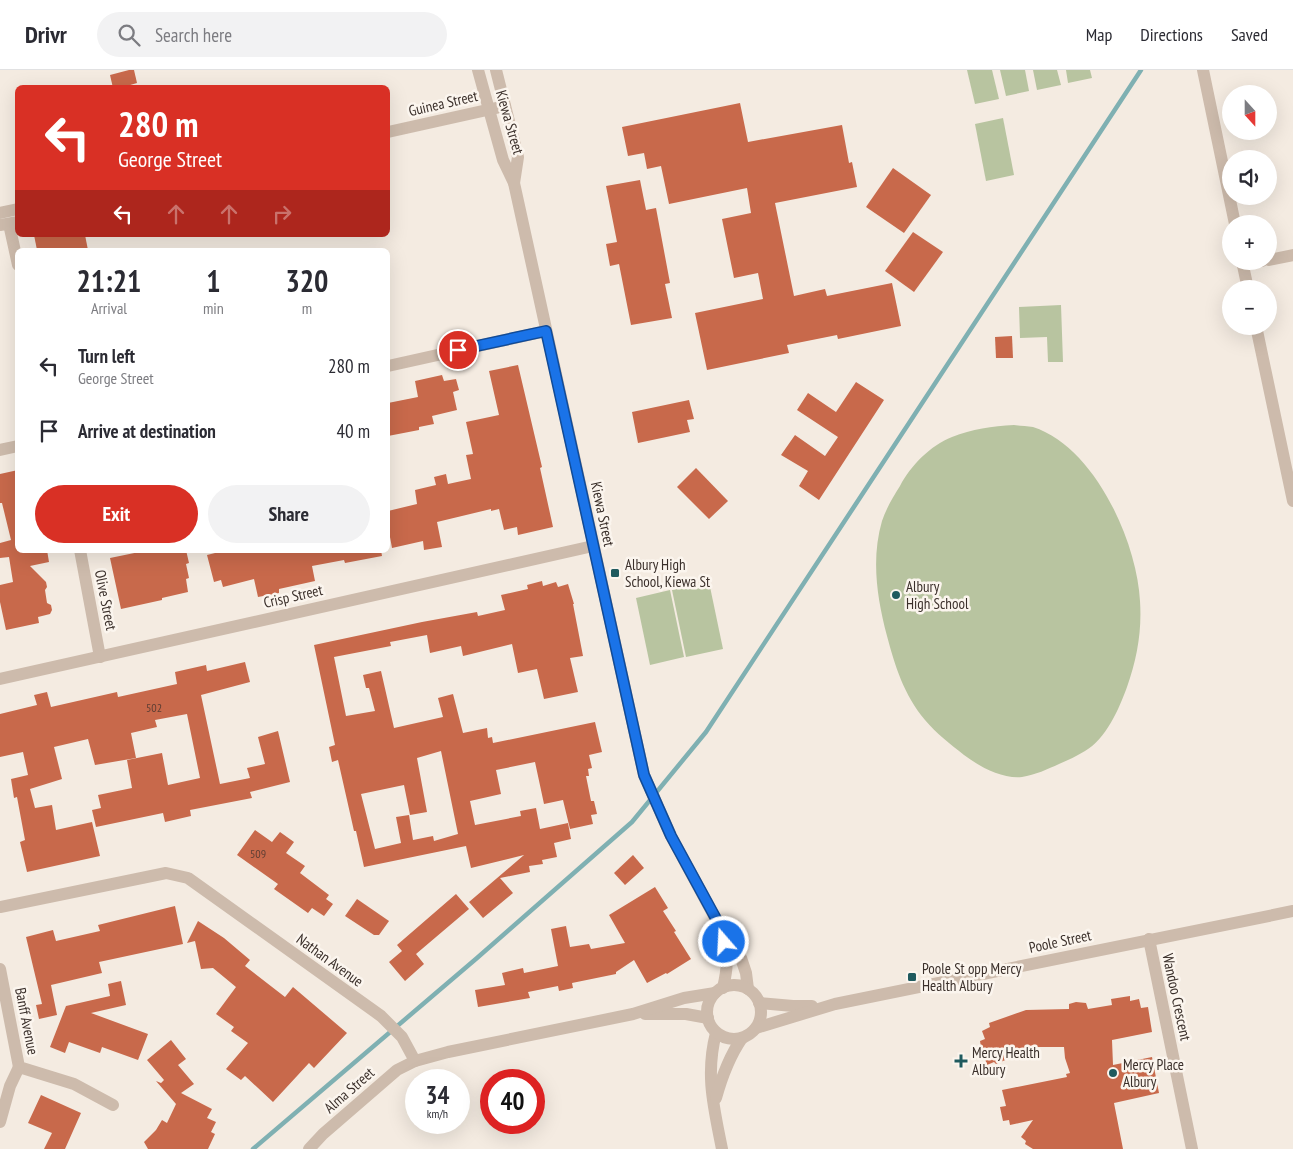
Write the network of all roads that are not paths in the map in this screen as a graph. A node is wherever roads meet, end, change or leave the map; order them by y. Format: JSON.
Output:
{"nodes":[{"id":1,"x":478,"y":70,"type":"edge"},
{"id":2,"x":496,"y":70,"type":"edge"},
{"id":3,"x":1202,"y":70,"type":"edge"},
{"id":4,"x":505,"y":106,"type":"junction"},
{"id":5,"x":490,"y":109,"type":"junction"},
{"id":6,"x":390,"y":132,"type":"edge"},
{"id":7,"x":514,"y":183,"type":"junction"},
{"id":8,"x":15,"y":210,"type":"edge"},
{"id":9,"x":0,"y":212,"type":"edge"},
{"id":10,"x":1233,"y":215,"type":"edge"},
{"id":11,"x":9,"y":224,"type":"edge"},
{"id":12,"x":15,"y":251,"type":"edge"},
{"id":13,"x":1293,"y":255,"type":"edge"},
{"id":14,"x":1277,"y":258,"type":"edge"},
{"id":15,"x":546,"y":331,"type":"junction"},
{"id":16,"x":1258,"y":335,"type":"edge"},
{"id":17,"x":390,"y":366,"type":"edge"},
{"id":18,"x":15,"y":447,"type":"edge"},
{"id":19,"x":0,"y":450,"type":"edge"},
{"id":20,"x":1293,"y":501,"type":"edge"},
{"id":21,"x":593,"y":546,"type":"junction"},
{"id":22,"x":81,"y":553,"type":"edge"},
{"id":23,"x":100,"y":656,"type":"junction"},
{"id":24,"x":0,"y":679,"type":"edge"},
{"id":25,"x":0,"y":907,"type":"edge"},
{"id":26,"x":1293,"y":911,"type":"edge"},
{"id":27,"x":720,"y":926,"type":"junction"},
{"id":28,"x":1149,"y":939,"type":"junction"},
{"id":29,"x":0,"y":969,"type":"edge"},
{"id":30,"x":748,"y":989,"type":"junction"},
{"id":31,"x":719,"y":991,"type":"junction"},
{"id":32,"x":759,"y":1003,"type":"junction"},
{"id":33,"x":835,"y":1004,"type":"junction"},
{"id":34,"x":633,"y":1014,"type":"junction"},
{"id":35,"x":708,"y":1018,"type":"junction"},
{"id":36,"x":756,"y":1028,"type":"junction"},
{"id":37,"x":716,"y":1033,"type":"junction"},
{"id":38,"x":742,"y":1038,"type":"junction"},
{"id":39,"x":415,"y":1061,"type":"junction"},
{"id":40,"x":19,"y":1067,"type":"junction"},
{"id":41,"x":113,"y":1105,"type":"dead end"},
{"id":42,"x":714,"y":1107,"type":"junction"},
{"id":43,"x":0,"y":1122,"type":"edge"},
{"id":44,"x":309,"y":1149,"type":"edge"},
{"id":45,"x":722,"y":1149,"type":"edge"},
{"id":46,"x":1192,"y":1149,"type":"edge"}],
"edges":[{"from":1,"to":5,"type":"street","name":"Kiewa Street"},
{"from":2,"to":4,"type":"street","name":"Kiewa Street"},
{"from":3,"to":10,"type":"street"},
{"from":4,"to":5,"type":"street","name":"Guinea Street"},
{"from":4,"to":7,"type":"street","name":"Kiewa Street"},
{"from":5,"to":6,"type":"street","name":"Guinea Street"},
{"from":5,"to":7,"type":"street","name":"Kiewa Street"},
{"from":7,"to":15,"type":"street","name":"Kiewa Street"},
{"from":8,"to":9,"type":"street"},
{"from":11,"to":12,"type":"street"},
{"from":13,"to":14,"type":"street"},
{"from":15,"to":17,"type":"street"},
{"from":15,"to":21,"type":"street","name":"Kiewa Street"},
{"from":16,"to":20,"type":"street"},
{"from":18,"to":19,"type":"street"},
{"from":21,"to":23,"type":"street","name":"Crisp Street"},
{"from":21,"to":27,"type":"street","name":"Kiewa Street"},
{"from":22,"to":23,"type":"street","name":"Olive Street"},
{"from":23,"to":24,"type":"street","name":"Crisp Street"},
{"from":25,"to":39,"type":"street","name":"Nathan Avenue"},
{"from":26,"to":28,"type":"street","name":"Poole Street"},
{"from":27,"to":30,"type":"street","name":"Kiewa Street"},
{"from":27,"to":31,"type":"street","name":"Kiewa Street"},
{"from":28,"to":33,"type":"street","name":"Poole Street"},
{"from":28,"to":46,"type":"street","name":"Wandoo Crescent"},
{"from":29,"to":40,"type":"street","name":"Banff Avenue"},
{"from":30,"to":31,"type":"street"},
{"from":30,"to":32,"type":"street"},
{"from":31,"to":34,"type":"street"},
{"from":31,"to":35,"type":"street"},
{"from":32,"to":33,"type":"street","name":"Poole Street"},
{"from":32,"to":36,"type":"street"},
{"from":33,"to":36,"type":"street","name":"Poole Street"},
{"from":34,"to":35,"type":"street"},
{"from":34,"to":39,"type":"street"},
{"from":35,"to":37,"type":"street"},
{"from":36,"to":38,"type":"street"},
{"from":37,"to":38,"type":"street"},
{"from":37,"to":42,"type":"street"},
{"from":38,"to":42,"type":"street"},
{"from":39,"to":44,"type":"street","name":"Alma Street"},
{"from":40,"to":41,"type":"street","name":"Banff Avenue"},
{"from":40,"to":43,"type":"street"},
{"from":42,"to":45,"type":"street"}]}
